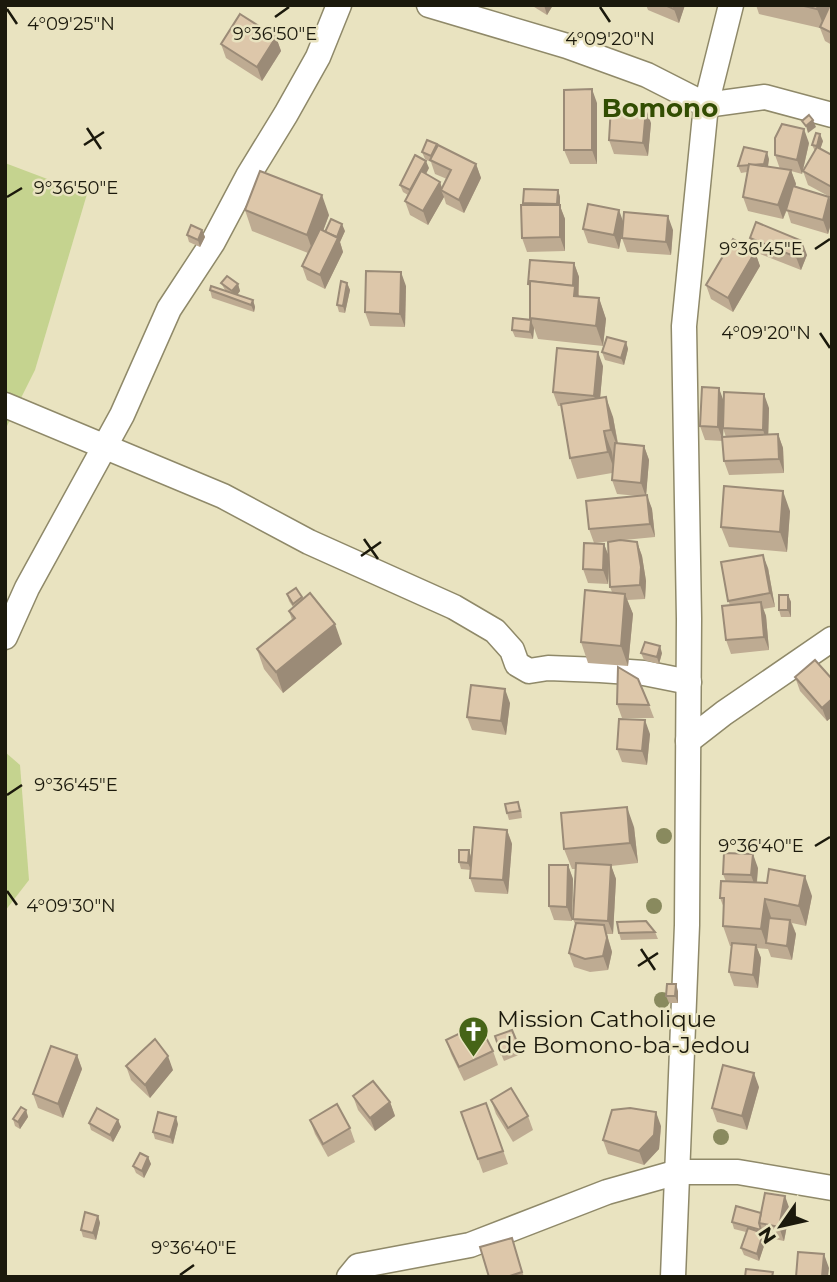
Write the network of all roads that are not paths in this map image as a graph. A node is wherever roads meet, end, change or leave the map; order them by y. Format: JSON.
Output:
{"nodes":[{"id":1,"x":339,"y":5,"type":"edge"},
{"id":2,"x":429,"y":5,"type":"edge"},
{"id":3,"x":731,"y":5,"type":"edge"},
{"id":4,"x":706,"y":105,"type":"junction"},
{"id":5,"x":832,"y":115,"type":"edge"},
{"id":6,"x":5,"y":405,"type":"edge"},
{"id":7,"x":106,"y":446,"type":"junction"},
{"id":8,"x":5,"y":637,"type":"edge"},
{"id":9,"x":832,"y":639,"type":"edge"},
{"id":10,"x":689,"y":682,"type":"junction"},
{"id":11,"x":688,"y":741,"type":"junction"},
{"id":12,"x":678,"y":1172,"type":"junction"},
{"id":13,"x":832,"y":1188,"type":"edge"},
{"id":14,"x":348,"y":1277,"type":"edge"},
{"id":15,"x":673,"y":1277,"type":"edge"}],
"edges":[{"from":1,"to":7,"type":"street"},
{"from":2,"to":4,"type":"street"},
{"from":3,"to":4,"type":"street"},
{"from":4,"to":5,"type":"street"},
{"from":4,"to":10,"type":"street"},
{"from":6,"to":7,"type":"street"},
{"from":7,"to":8,"type":"street"},
{"from":7,"to":10,"type":"street"},
{"from":9,"to":11,"type":"street"},
{"from":10,"to":11,"type":"street"},
{"from":11,"to":12,"type":"street"},
{"from":12,"to":13,"type":"street"},
{"from":12,"to":14,"type":"street"},
{"from":12,"to":15,"type":"street"}]}
